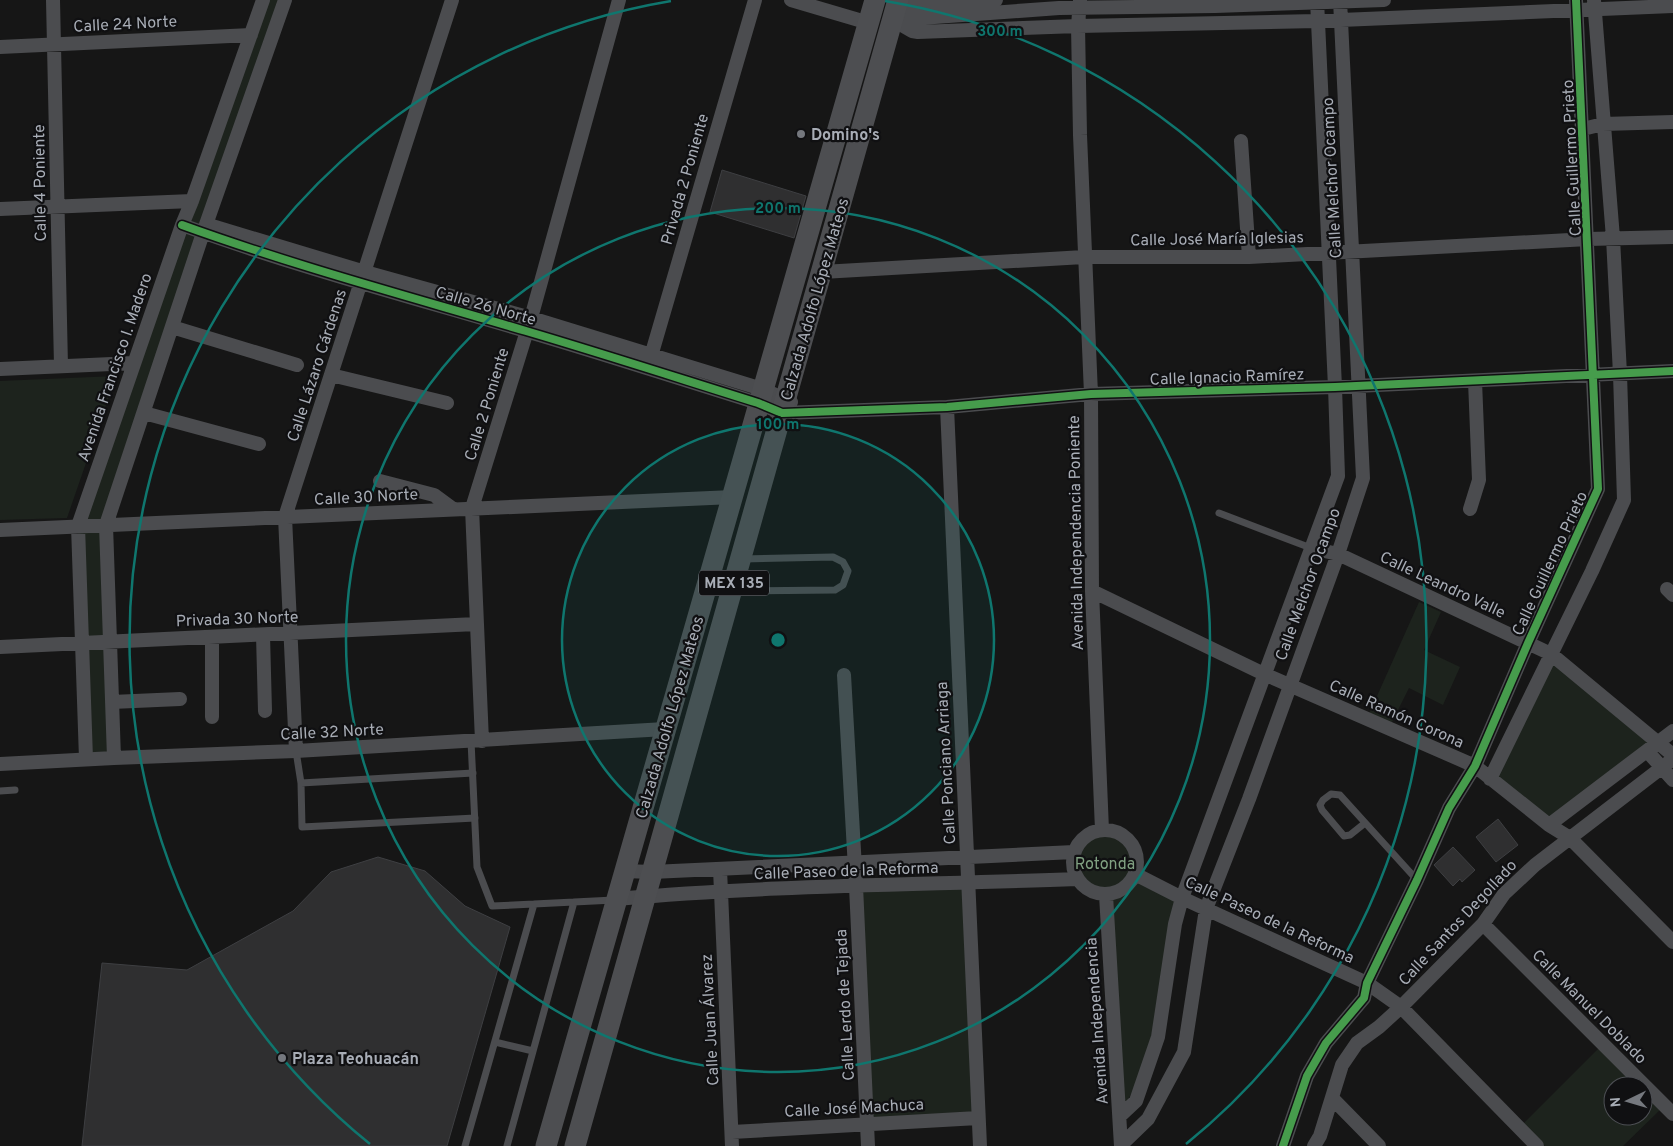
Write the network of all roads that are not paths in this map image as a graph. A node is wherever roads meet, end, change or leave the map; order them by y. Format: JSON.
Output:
{"nodes":[{"id":1,"x":52,"y":0,"type":"edge"},
{"id":2,"x":263,"y":0,"type":"edge"},
{"id":3,"x":284,"y":0,"type":"edge"},
{"id":4,"x":452,"y":0,"type":"edge"},
{"id":5,"x":619,"y":0,"type":"edge"},
{"id":6,"x":755,"y":0,"type":"edge"},
{"id":7,"x":791,"y":0,"type":"edge"},
{"id":8,"x":873,"y":0,"type":"edge"},
{"id":9,"x":996,"y":0,"type":"edge"},
{"id":10,"x":1384,"y":0,"type":"edge"},
{"id":11,"x":1317,"y":1,"type":"edge"},
{"id":12,"x":1340,"y":1,"type":"edge"},
{"id":13,"x":1058,"y":4,"type":"edge"},
{"id":14,"x":1080,"y":4,"type":"edge"},
{"id":15,"x":1594,"y":5,"type":"edge"},
{"id":16,"x":1577,"y":6,"type":"edge"},
{"id":17,"x":1673,"y":6,"type":"edge"},
{"id":18,"x":895,"y":9,"type":"edge"},
{"id":19,"x":1341,"y":20,"type":"junction"},
{"id":20,"x":1317,"y":21,"type":"junction"},
{"id":21,"x":869,"y":23,"type":"junction"},
{"id":22,"x":1078,"y":26,"type":"junction"},
{"id":23,"x":251,"y":35,"type":"junction"},
{"id":24,"x":54,"y":44,"type":"junction"},
{"id":25,"x":0,"y":47,"type":"edge"},
{"id":26,"x":1673,"y":122,"type":"edge"},
{"id":27,"x":1603,"y":124,"type":"junction"},
{"id":28,"x":1583,"y":129,"type":"junction"},
{"id":29,"x":1242,"y":141,"type":"dead end"},
{"id":30,"x":192,"y":201,"type":"junction"},
{"id":31,"x":57,"y":208,"type":"junction"},
{"id":32,"x":0,"y":210,"type":"edge"},
{"id":33,"x":184,"y":221,"type":"junction"},
{"id":34,"x":205,"y":228,"type":"junction"},
{"id":35,"x":1673,"y":237,"type":"edge"},
{"id":36,"x":1613,"y":238,"type":"junction"},
{"id":37,"x":1588,"y":239,"type":"junction"},
{"id":38,"x":1352,"y":252,"type":"junction"},
{"id":39,"x":1328,"y":253,"type":"junction"},
{"id":40,"x":1084,"y":257,"type":"junction"},
{"id":41,"x":1249,"y":257,"type":"junction"},
{"id":42,"x":822,"y":272,"type":"junction"},
{"id":43,"x":363,"y":278,"type":"junction"},
{"id":44,"x":529,"y":325,"type":"junction"},
{"id":45,"x":172,"y":327,"type":"junction"},
{"id":46,"x":649,"y":362,"type":"junction"},
{"id":47,"x":134,"y":363,"type":"junction"},
{"id":48,"x":297,"y":365,"type":"dead end"},
{"id":49,"x":61,"y":366,"type":"junction"},
{"id":50,"x":0,"y":369,"type":"edge"},
{"id":51,"x":1673,"y":371,"type":"edge"},
{"id":52,"x":1620,"y":374,"type":"junction"},
{"id":53,"x":331,"y":375,"type":"junction"},
{"id":54,"x":1594,"y":376,"type":"junction"},
{"id":55,"x":1475,"y":381,"type":"junction"},
{"id":56,"x":1359,"y":386,"type":"junction"},
{"id":57,"x":1335,"y":387,"type":"junction"},
{"id":58,"x":1091,"y":394,"type":"junction"},
{"id":59,"x":760,"y":396,"type":"junction"},
{"id":60,"x":447,"y":403,"type":"dead end"},
{"id":61,"x":784,"y":406,"type":"junction"},
{"id":62,"x":946,"y":407,"type":"junction"},
{"id":63,"x":144,"y":413,"type":"junction"},
{"id":64,"x":259,"y":444,"type":"dead end"},
{"id":65,"x":380,"y":481,"type":"dead end"},
{"id":66,"x":733,"y":497,"type":"junction"},
{"id":67,"x":472,"y":508,"type":"junction"},
{"id":68,"x":453,"y":509,"type":"junction"},
{"id":69,"x":1470,"y":509,"type":"dead end"},
{"id":70,"x":1218,"y":513,"type":"dead end"},
{"id":71,"x":285,"y":517,"type":"junction"},
{"id":72,"x":106,"y":525,"type":"junction"},
{"id":73,"x":78,"y":526,"type":"junction"},
{"id":74,"x":0,"y":530,"type":"edge"},
{"id":75,"x":1311,"y":548,"type":"junction"},
{"id":76,"x":1338,"y":554,"type":"junction"},
{"id":77,"x":741,"y":559,"type":"junction"},
{"id":78,"x":731,"y":591,"type":"junction"},
{"id":79,"x":1092,"y":591,"type":"junction"},
{"id":80,"x":476,"y":624,"type":"junction"},
{"id":81,"x":290,"y":634,"type":"junction"},
{"id":82,"x":263,"y":635,"type":"junction"},
{"id":83,"x":212,"y":637,"type":"junction"},
{"id":84,"x":110,"y":641,"type":"junction"},
{"id":85,"x":82,"y":643,"type":"junction"},
{"id":86,"x":1528,"y":643,"type":"junction"},
{"id":87,"x":0,"y":647,"type":"edge"},
{"id":88,"x":1551,"y":654,"type":"junction"},
{"id":89,"x":1264,"y":674,"type":"junction"},
{"id":90,"x":844,"y":675,"type":"dead end"},
{"id":91,"x":1290,"y":685,"type":"junction"},
{"id":92,"x":180,"y":699,"type":"dead end"},
{"id":93,"x":112,"y":702,"type":"junction"},
{"id":94,"x":265,"y":711,"type":"dead end"},
{"id":95,"x":212,"y":717,"type":"dead end"},
{"id":96,"x":665,"y":729,"type":"junction"},
{"id":97,"x":1673,"y":731,"type":"edge"},
{"id":98,"x":476,"y":741,"type":"junction"},
{"id":99,"x":1652,"y":747,"type":"junction"},
{"id":100,"x":296,"y":751,"type":"junction"},
{"id":101,"x":1673,"y":757,"type":"edge"},
{"id":102,"x":114,"y":758,"type":"junction"},
{"id":103,"x":86,"y":759,"type":"junction"},
{"id":104,"x":0,"y":764,"type":"edge"},
{"id":105,"x":1475,"y":766,"type":"junction"},
{"id":106,"x":1662,"y":768,"type":"junction"},
{"id":107,"x":473,"y":773,"type":"junction"},
{"id":108,"x":1490,"y":779,"type":"junction"},
{"id":109,"x":1673,"y":780,"type":"edge"},
{"id":110,"x":300,"y":783,"type":"junction"},
{"id":111,"x":15,"y":790,"type":"dead end"},
{"id":112,"x":0,"y":791,"type":"edge"},
{"id":113,"x":475,"y":818,"type":"junction"},
{"id":114,"x":1364,"y":823,"type":"junction"},
{"id":115,"x":1549,"y":825,"type":"junction"},
{"id":116,"x":1102,"y":830,"type":"junction"},
{"id":117,"x":1570,"y":838,"type":"junction"},
{"id":118,"x":1074,"y":852,"type":"junction"},
{"id":119,"x":966,"y":857,"type":"junction"},
{"id":120,"x":855,"y":863,"type":"junction"},
{"id":121,"x":720,"y":869,"type":"junction"},
{"id":122,"x":624,"y":871,"type":"junction"},
{"id":123,"x":652,"y":872,"type":"junction"},
{"id":124,"x":1135,"y":874,"type":"junction"},
{"id":125,"x":1077,"y":879,"type":"junction"},
{"id":126,"x":1417,"y":880,"type":"junction"},
{"id":127,"x":967,"y":883,"type":"junction"},
{"id":128,"x":856,"y":886,"type":"junction"},
{"id":129,"x":720,"y":892,"type":"junction"},
{"id":130,"x":1106,"y":895,"type":"junction"},
{"id":131,"x":645,"y":897,"type":"junction"},
{"id":132,"x":1182,"y":898,"type":"junction"},
{"id":133,"x":617,"y":899,"type":"junction"},
{"id":134,"x":574,"y":902,"type":"junction"},
{"id":135,"x":534,"y":904,"type":"junction"},
{"id":136,"x":1206,"y":909,"type":"junction"},
{"id":137,"x":1483,"y":924,"type":"junction"},
{"id":138,"x":1673,"y":942,"type":"edge"},
{"id":139,"x":1367,"y":983,"type":"junction"},
{"id":140,"x":1401,"y":1007,"type":"junction"},
{"id":141,"x":495,"y":1042,"type":"junction"},
{"id":142,"x":533,"y":1051,"type":"junction"},
{"id":143,"x":1332,"y":1098,"type":"junction"},
{"id":144,"x":1673,"y":1114,"type":"edge"},
{"id":145,"x":1120,"y":1116,"type":"junction"},
{"id":146,"x":978,"y":1118,"type":"junction"},
{"id":147,"x":867,"y":1124,"type":"junction"},
{"id":148,"x":732,"y":1139,"type":"edge"},
{"id":149,"x":1121,"y":1145,"type":"edge"},
{"id":150,"x":465,"y":1146,"type":"edge"},
{"id":151,"x":507,"y":1146,"type":"edge"},
{"id":152,"x":546,"y":1146,"type":"edge"},
{"id":153,"x":575,"y":1146,"type":"edge"},
{"id":154,"x":868,"y":1146,"type":"edge"},
{"id":155,"x":980,"y":1146,"type":"edge"},
{"id":156,"x":1283,"y":1146,"type":"edge"},
{"id":157,"x":1314,"y":1146,"type":"edge"},
{"id":158,"x":1379,"y":1146,"type":"edge"},
{"id":159,"x":1537,"y":1146,"type":"edge"}],
"edges":[{"from":1,"to":24,"type":"street","name":"Calle 4 Poniente"},
{"from":2,"to":23,"type":"street","name":"Avenida Francisco I. Madero"},
{"from":3,"to":34,"type":"street"},
{"from":4,"to":43,"type":"street","name":"Calle Lázaro Cárdenas"},
{"from":5,"to":44,"type":"street","name":"Calle 2 Poniente"},
{"from":6,"to":46,"type":"street","name":"Privada 2 Poniente"},
{"from":7,"to":21,"type":"street"},
{"from":8,"to":21,"type":"main road","name":"Calzada Adolfo López Mateos","number":"MEX 135"},
{"from":9,"to":18,"type":"street"},
{"from":10,"to":12,"type":"street"},
{"from":11,"to":12,"type":"street"},
{"from":11,"to":14,"type":"street"},
{"from":11,"to":20,"type":"street","name":"Calle Melchor Ocampo"},
{"from":12,"to":19,"type":"street","name":"Calle Melchor Ocampo"},
{"from":13,"to":14,"type":"street"},
{"from":13,"to":18,"type":"street"},
{"from":13,"to":22,"type":"street"},
{"from":14,"to":22,"type":"street","name":"Avenida Independencia Poniente"},
{"from":15,"to":16,"type":"street"},
{"from":15,"to":17,"type":"street"},
{"from":15,"to":27,"type":"street","name":"Calle Guillermo Prieto"},
{"from":16,"to":19,"type":"street"},
{"from":16,"to":28,"type":"street","name":"Calle Guillermo Prieto"},
{"from":18,"to":22,"type":"street"},
{"from":18,"to":42,"type":"main road","name":"Calzada Adolfo López Mateos","number":"MEX 135"},
{"from":19,"to":20,"type":"street"},
{"from":19,"to":38,"type":"street","name":"Calle Melchor Ocampo"},
{"from":20,"to":22,"type":"street"},
{"from":20,"to":39,"type":"street","name":"Calle Melchor Ocampo"},
{"from":21,"to":59,"type":"main road","name":"Calzada Adolfo López Mateos","number":"MEX 135"},
{"from":22,"to":40,"type":"street","name":"Avenida Independencia Poniente"},
{"from":23,"to":24,"type":"street","name":"Calle 24 Norte"},
{"from":23,"to":30,"type":"street","name":"Avenida Francisco I. Madero"},
{"from":24,"to":25,"type":"street","name":"Calle 24 Norte"},
{"from":24,"to":31,"type":"street","name":"Calle 4 Poniente"},
{"from":26,"to":27,"type":"street"},
{"from":27,"to":28,"type":"street"},
{"from":27,"to":36,"type":"street","name":"Calle Guillermo Prieto"},
{"from":28,"to":37,"type":"street","name":"Calle Guillermo Prieto"},
{"from":29,"to":41,"type":"street"},
{"from":30,"to":31,"type":"street"},
{"from":30,"to":33,"type":"street","name":"Avenida Francisco I. Madero"},
{"from":31,"to":32,"type":"street"},
{"from":31,"to":49,"type":"street","name":"Calle 4 Poniente"},
{"from":33,"to":34,"type":"street","name":"Calle 26 Norte"},
{"from":33,"to":47,"type":"street","name":"Avenida Francisco I. Madero"},
{"from":34,"to":43,"type":"street","name":"Calle 26 Norte"},
{"from":34,"to":45,"type":"street"},
{"from":35,"to":36,"type":"street","name":"Calle José María Iglesias"},
{"from":36,"to":37,"type":"street","name":"Calle José María Iglesias"},
{"from":36,"to":52,"type":"street","name":"Calle Guillermo Prieto"},
{"from":37,"to":38,"type":"street","name":"Calle José María Iglesias"},
{"from":37,"to":54,"type":"street","name":"Calle Guillermo Prieto"},
{"from":38,"to":39,"type":"street","name":"Calle José María Iglesias"},
{"from":38,"to":56,"type":"street","name":"Calle Melchor Ocampo"},
{"from":39,"to":41,"type":"street","name":"Calle José María Iglesias"},
{"from":39,"to":57,"type":"street","name":"Calle Melchor Ocampo"},
{"from":40,"to":41,"type":"street","name":"Calle José María Iglesias"},
{"from":40,"to":42,"type":"street","name":"Calle José María Iglesias"},
{"from":40,"to":58,"type":"street","name":"Avenida Independencia Poniente"},
{"from":42,"to":61,"type":"main road","name":"Calzada Adolfo López Mateos","number":"MEX 135"},
{"from":43,"to":44,"type":"street","name":"Calle 26 Norte"},
{"from":43,"to":53,"type":"street","name":"Calle Lázaro Cárdenas"},
{"from":44,"to":46,"type":"street","name":"Calle 26 Norte"},
{"from":44,"to":67,"type":"street","name":"Calle 2 Poniente"},
{"from":45,"to":48,"type":"street"},
{"from":45,"to":63,"type":"street"},
{"from":46,"to":59,"type":"street","name":"Calle 26 Norte"},
{"from":47,"to":49,"type":"street"},
{"from":47,"to":73,"type":"street","name":"Avenida Francisco I. Madero"},
{"from":49,"to":50,"type":"street"},
{"from":51,"to":52,"type":"street","name":"Calle Ignacio Ramírez"},
{"from":52,"to":54,"type":"street","name":"Calle Ignacio Ramírez"},
{"from":52,"to":88,"type":"street","name":"Calle Guillermo Prieto"},
{"from":53,"to":60,"type":"street"},
{"from":53,"to":71,"type":"street","name":"Calle Lázaro Cárdenas"},
{"from":54,"to":55,"type":"street","name":"Calle Ignacio Ramírez"},
{"from":54,"to":86,"type":"street","name":"Calle Guillermo Prieto"},
{"from":55,"to":56,"type":"street","name":"Calle Ignacio Ramírez"},
{"from":55,"to":69,"type":"street"},
{"from":56,"to":57,"type":"street","name":"Calle Ignacio Ramírez"},
{"from":56,"to":76,"type":"street","name":"Calle Melchor Ocampo"},
{"from":57,"to":58,"type":"street","name":"Calle Ignacio Ramírez"},
{"from":57,"to":75,"type":"street","name":"Calle Melchor Ocampo"},
{"from":58,"to":62,"type":"street","name":"Calle Ignacio Ramírez"},
{"from":58,"to":79,"type":"street","name":"Avenida Independencia Poniente"},
{"from":59,"to":61,"type":"street","name":"Calle 26 Norte"},
{"from":59,"to":66,"type":"main road","name":"Calzada Adolfo López Mateos","number":"MEX 135"},
{"from":61,"to":62,"type":"street","name":"Calle Ignacio Ramírez"},
{"from":61,"to":77,"type":"main road","name":"Calzada Adolfo López Mateos","number":"MEX 135"},
{"from":62,"to":119,"type":"street","name":"Calle Ponciano Arriaga"},
{"from":63,"to":64,"type":"street"},
{"from":63,"to":72,"type":"street"},
{"from":65,"to":68,"type":"street"},
{"from":66,"to":67,"type":"street","name":"Calle 30 Norte"},
{"from":66,"to":96,"type":"main road","name":"Calzada Adolfo López Mateos","number":"MEX 135"},
{"from":67,"to":68,"type":"street","name":"Calle 30 Norte"},
{"from":67,"to":80,"type":"street","name":"Calle 2 Poniente"},
{"from":68,"to":71,"type":"street","name":"Calle 30 Norte"},
{"from":70,"to":75,"type":"lane"},
{"from":71,"to":72,"type":"street","name":"Calle 30 Norte"},
{"from":71,"to":81,"type":"street","name":"Calle Lázaro Cárdenas"},
{"from":72,"to":73,"type":"street","name":"Calle 30 Norte"},
{"from":72,"to":84,"type":"street"},
{"from":73,"to":74,"type":"street","name":"Calle 30 Norte"},
{"from":73,"to":85,"type":"street","name":"Avenida Francisco I. Madero"},
{"from":75,"to":76,"type":"street","name":"Calle Leandro Valle"},
{"from":75,"to":89,"type":"street","name":"Calle Melchor Ocampo"},
{"from":76,"to":86,"type":"street","name":"Calle Leandro Valle"},
{"from":76,"to":91,"type":"street","name":"Calle Melchor Ocampo"},
{"from":77,"to":78,"type":"main road","name":"Calzada Adolfo López Mateos","number":"MEX 135"},
{"from":77,"to":78,"type":"lane"},
{"from":78,"to":123,"type":"main road","name":"Calzada Adolfo López Mateos","number":"MEX 135"},
{"from":79,"to":89,"type":"street","name":"Calle Ramón Corona"},
{"from":79,"to":116,"type":"street","name":"Avenida Independencia Poniente"},
{"from":80,"to":81,"type":"street","name":"Privada 30 Norte"},
{"from":80,"to":98,"type":"street","name":"Calle 2 Poniente"},
{"from":81,"to":82,"type":"street","name":"Privada 30 Norte"},
{"from":81,"to":100,"type":"street","name":"Calle Lázaro Cárdenas"},
{"from":82,"to":83,"type":"street","name":"Privada 30 Norte"},
{"from":82,"to":94,"type":"street"},
{"from":83,"to":84,"type":"street","name":"Privada 30 Norte"},
{"from":83,"to":95,"type":"street"},
{"from":84,"to":85,"type":"street","name":"Privada 30 Norte"},
{"from":84,"to":93,"type":"street"},
{"from":85,"to":87,"type":"street","name":"Privada 30 Norte"},
{"from":85,"to":103,"type":"street","name":"Avenida Francisco I. Madero"},
{"from":86,"to":88,"type":"street","name":"Calle Leandro Valle"},
{"from":86,"to":105,"type":"street","name":"Calle Guillermo Prieto"},
{"from":88,"to":99,"type":"street","name":"Calle Leandro Valle"},
{"from":88,"to":108,"type":"street","name":"Calle Guillermo Prieto"},
{"from":89,"to":91,"type":"street","name":"Calle Ramón Corona"},
{"from":89,"to":132,"type":"street","name":"Calle Melchor Ocampo"},
{"from":90,"to":120,"type":"street","name":"Calle Lerdo de Tejada"},
{"from":91,"to":105,"type":"street","name":"Calle Ramón Corona"},
{"from":91,"to":136,"type":"street","name":"Calle Melchor Ocampo"},
{"from":92,"to":93,"type":"street"},
{"from":93,"to":102,"type":"street"},
{"from":96,"to":98,"type":"street","name":"Calle 32 Norte"},
{"from":96,"to":122,"type":"main road","name":"Calzada Adolfo López Mateos","number":"MEX 135"},
{"from":97,"to":99,"type":"street"},
{"from":98,"to":100,"type":"street","name":"Calle 32 Norte"},
{"from":98,"to":107,"type":"lane"},
{"from":99,"to":101,"type":"street","name":"Calle Leandro Valle"},
{"from":99,"to":106,"type":"street"},
{"from":99,"to":115,"type":"street"},
{"from":100,"to":102,"type":"street","name":"Calle 32 Norte"},
{"from":100,"to":110,"type":"lane"},
{"from":101,"to":106,"type":"street","name":"Calle Santos Degollado"},
{"from":102,"to":103,"type":"street","name":"Calle 32 Norte"},
{"from":103,"to":104,"type":"street","name":"Calle 32 Norte"},
{"from":105,"to":108,"type":"street","name":"Calle Ramón Corona"},
{"from":105,"to":126,"type":"street","name":"Calle Guillermo Prieto"},
{"from":106,"to":109,"type":"street"},
{"from":106,"to":117,"type":"street","name":"Calle Santos Degollado"},
{"from":107,"to":110,"type":"lane"},
{"from":107,"to":113,"type":"lane"},
{"from":108,"to":115,"type":"street","name":"Calle Ramón Corona"},
{"from":110,"to":113,"type":"lane"},
{"from":111,"to":112,"type":"lane"},
{"from":113,"to":135,"type":"lane"},
{"from":114,"to":114,"type":"lane"},
{"from":114,"to":126,"type":"lane"},
{"from":115,"to":117,"type":"street","name":"Calle Ramón Corona"},
{"from":116,"to":118,"type":"street"},
{"from":116,"to":124,"type":"street"},
{"from":117,"to":137,"type":"street","name":"Calle Santos Degollado"},
{"from":117,"to":138,"type":"street","name":"Calle Ramón Corona"},
{"from":118,"to":119,"type":"street","name":"Calle Paseo de la Reforma"},
{"from":118,"to":125,"type":"street"},
{"from":119,"to":120,"type":"street","name":"Calle Paseo de la Reforma"},
{"from":119,"to":127,"type":"street","name":"Calle Ponciano Arriaga"},
{"from":120,"to":121,"type":"street","name":"Calle Paseo de la Reforma"},
{"from":120,"to":128,"type":"street","name":"Calle Lerdo de Tejada"},
{"from":121,"to":123,"type":"street","name":"Calle Paseo de la Reforma"},
{"from":121,"to":129,"type":"street","name":"Calle Juan Álvarez"},
{"from":122,"to":123,"type":"street","name":"Calle Paseo de la Reforma"},
{"from":122,"to":133,"type":"main road","name":"Calzada Adolfo López Mateos","number":"MEX 135"},
{"from":123,"to":131,"type":"main road","name":"Calzada Adolfo López Mateos","number":"MEX 135"},
{"from":124,"to":130,"type":"street"},
{"from":124,"to":132,"type":"street","name":"Calle Paseo de la Reforma"},
{"from":125,"to":127,"type":"street","name":"Calle Paseo de la Reforma"},
{"from":125,"to":130,"type":"street"},
{"from":126,"to":139,"type":"street","name":"Calle Guillermo Prieto"},
{"from":127,"to":128,"type":"street","name":"Calle Paseo de la Reforma"},
{"from":127,"to":146,"type":"street","name":"Calle Ponciano Arriaga"},
{"from":128,"to":129,"type":"street","name":"Calle Paseo de la Reforma"},
{"from":128,"to":147,"type":"street","name":"Calle Lerdo de Tejada"},
{"from":129,"to":131,"type":"street","name":"Calle Paseo de la Reforma"},
{"from":129,"to":148,"type":"street","name":"Calle Juan Álvarez"},
{"from":130,"to":145,"type":"street","name":"Avenida Independencia"},
{"from":131,"to":133,"type":"street","name":"Calle Paseo de la Reforma"},
{"from":131,"to":153,"type":"main road","name":"Calzada Adolfo López Mateos","number":"MEX 135"},
{"from":132,"to":136,"type":"street","name":"Calle Paseo de la Reforma"},
{"from":132,"to":145,"type":"street","name":"Calle Melchor Ocampo"},
{"from":133,"to":134,"type":"lane"},
{"from":133,"to":152,"type":"main road","name":"Calzada Adolfo López Mateos","number":"MEX 135"},
{"from":134,"to":135,"type":"lane"},
{"from":134,"to":142,"type":"lane"},
{"from":135,"to":141,"type":"lane"},
{"from":136,"to":139,"type":"street","name":"Calle Paseo de la Reforma"},
{"from":136,"to":149,"type":"street","name":"Calle Melchor Ocampo"},
{"from":137,"to":140,"type":"street","name":"Calle Santos Degollado"},
{"from":137,"to":144,"type":"street","name":"Calle Manuel Doblado"},
{"from":139,"to":140,"type":"street","name":"Calle Paseo de la Reforma"},
{"from":139,"to":156,"type":"street"},
{"from":140,"to":143,"type":"street","name":"Calle Santos Degollado"},
{"from":140,"to":159,"type":"street","name":"Calle Paseo de la Reforma"},
{"from":141,"to":142,"type":"lane"},
{"from":141,"to":150,"type":"lane"},
{"from":142,"to":151,"type":"lane"},
{"from":143,"to":157,"type":"street","name":"Calle Santos Degollado"},
{"from":143,"to":158,"type":"street"},
{"from":145,"to":149,"type":"street","name":"Avenida Independencia"},
{"from":146,"to":147,"type":"street","name":"Calle José Machuca"},
{"from":146,"to":155,"type":"street","name":"Calle Ponciano Arriaga"},
{"from":147,"to":148,"type":"street","name":"Calle José Machuca"},
{"from":147,"to":154,"type":"street","name":"Calle Lerdo de Tejada"}]}
